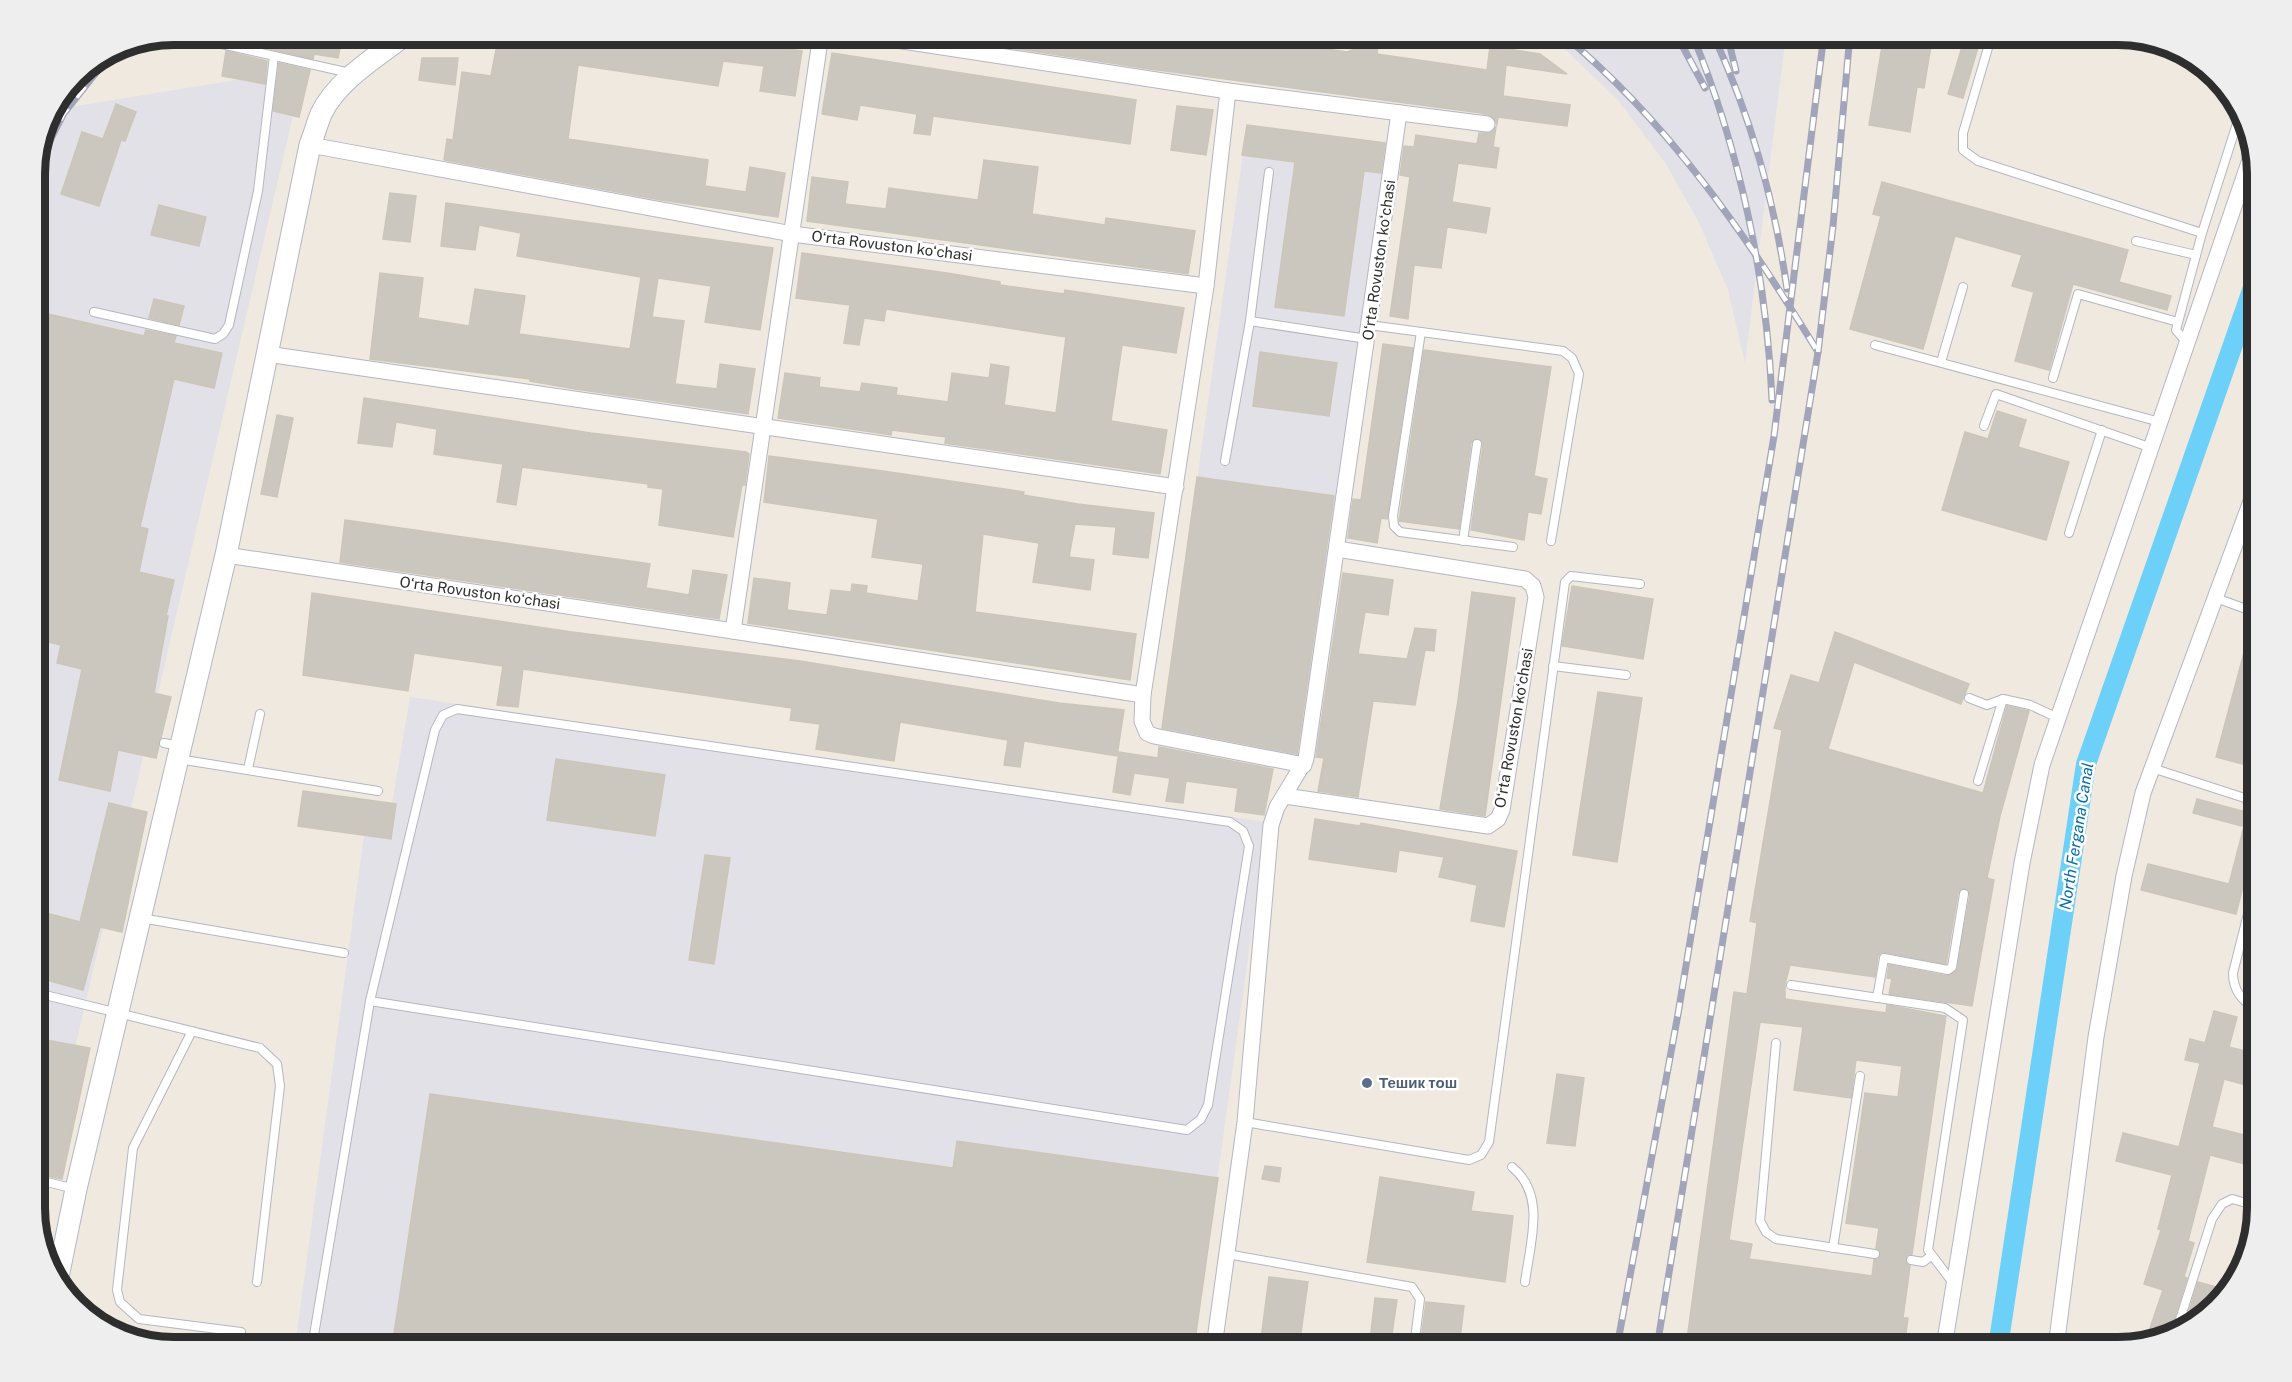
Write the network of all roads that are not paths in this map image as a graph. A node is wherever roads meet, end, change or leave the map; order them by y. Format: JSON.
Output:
{"nodes":[{"id":1,"x":226,"y":45,"type":"edge"},
{"id":2,"x":391,"y":45,"type":"edge"},
{"id":3,"x":818,"y":45,"type":"edge"},
{"id":4,"x":929,"y":45,"type":"edge"},
{"id":5,"x":1989,"y":45,"type":"edge"},
{"id":6,"x":274,"y":56,"type":"junction"},
{"id":7,"x":354,"y":74,"type":"junction"},
{"id":8,"x":1228,"y":91,"type":"junction"},
{"id":9,"x":1399,"y":113,"type":"junction"},
{"id":10,"x":1486,"y":124,"type":"dead end"},
{"id":11,"x":2237,"y":124,"type":"edge"},
{"id":12,"x":310,"y":145,"type":"junction"},
{"id":13,"x":2247,"y":169,"type":"edge"},
{"id":14,"x":1269,"y":172,"type":"dead end"},
{"id":15,"x":2202,"y":233,"type":"junction"},
{"id":16,"x":792,"y":234,"type":"junction"},
{"id":17,"x":2136,"y":241,"type":"dead end"},
{"id":18,"x":2196,"y":255,"type":"junction"},
{"id":19,"x":1206,"y":286,"type":"junction"},
{"id":20,"x":1964,"y":287,"type":"dead end"},
{"id":21,"x":94,"y":312,"type":"dead end"},
{"id":22,"x":1250,"y":321,"type":"junction"},
{"id":23,"x":2178,"y":322,"type":"junction"},
{"id":24,"x":1368,"y":332,"type":"junction"},
{"id":25,"x":1421,"y":332,"type":"junction"},
{"id":26,"x":2187,"y":344,"type":"junction"},
{"id":27,"x":1875,"y":345,"type":"dead end"},
{"id":28,"x":267,"y":354,"type":"junction"},
{"id":29,"x":1941,"y":362,"type":"junction"},
{"id":30,"x":2053,"y":378,"type":"dead end"},
{"id":31,"x":2160,"y":422,"type":"junction"},
{"id":32,"x":1984,"y":426,"type":"dead end"},
{"id":33,"x":763,"y":427,"type":"junction"},
{"id":34,"x":2102,"y":430,"type":"junction"},
{"id":35,"x":1477,"y":444,"type":"dead end"},
{"id":36,"x":2149,"y":447,"type":"junction"},
{"id":37,"x":1225,"y":461,"type":"dead end"},
{"id":38,"x":1176,"y":487,"type":"junction"},
{"id":39,"x":2247,"y":512,"type":"edge"},
{"id":40,"x":2069,"y":533,"type":"dead end"},
{"id":41,"x":1463,"y":541,"type":"junction"},
{"id":42,"x":1551,"y":541,"type":"dead end"},
{"id":43,"x":1513,"y":547,"type":"dead end"},
{"id":44,"x":1337,"y":549,"type":"junction"},
{"id":45,"x":226,"y":555,"type":"junction"},
{"id":46,"x":1640,"y":584,"type":"dead end"},
{"id":47,"x":2216,"y":598,"type":"junction"},
{"id":48,"x":2247,"y":609,"type":"edge"},
{"id":49,"x":734,"y":631,"type":"junction"},
{"id":50,"x":1553,"y":666,"type":"junction"},
{"id":51,"x":1626,"y":675,"type":"dead end"},
{"id":52,"x":1143,"y":696,"type":"junction"},
{"id":53,"x":1969,"y":698,"type":"dead end"},
{"id":54,"x":2003,"y":699,"type":"junction"},
{"id":55,"x":260,"y":714,"type":"dead end"},
{"id":56,"x":2058,"y":718,"type":"junction"},
{"id":57,"x":174,"y":749,"type":"junction"},
{"id":58,"x":1304,"y":765,"type":"junction"},
{"id":59,"x":2152,"y":768,"type":"junction"},
{"id":60,"x":248,"y":769,"type":"junction"},
{"id":61,"x":1978,"y":781,"type":"dead end"},
{"id":62,"x":378,"y":790,"type":"dead end"},
{"id":63,"x":1285,"y":796,"type":"junction"},
{"id":64,"x":2247,"y":799,"type":"edge"},
{"id":65,"x":1964,"y":894,"type":"dead end"},
{"id":66,"x":140,"y":918,"type":"junction"},
{"id":67,"x":2247,"y":918,"type":"edge"},
{"id":68,"x":344,"y":953,"type":"dead end"},
{"id":69,"x":1791,"y":985,"type":"dead end"},
{"id":70,"x":45,"y":995,"type":"edge"},
{"id":71,"x":1877,"y":998,"type":"junction"},
{"id":72,"x":370,"y":1000,"type":"junction"},
{"id":73,"x":2247,"y":1003,"type":"edge"},
{"id":74,"x":119,"y":1014,"type":"junction"},
{"id":75,"x":192,"y":1032,"type":"junction"},
{"id":76,"x":1776,"y":1043,"type":"dead end"},
{"id":77,"x":1860,"y":1076,"type":"dead end"},
{"id":78,"x":1245,"y":1122,"type":"junction"},
{"id":79,"x":1512,"y":1167,"type":"dead end"},
{"id":80,"x":45,"y":1181,"type":"edge"},
{"id":81,"x":76,"y":1189,"type":"junction"},
{"id":82,"x":2247,"y":1203,"type":"edge"},
{"id":83,"x":1833,"y":1248,"type":"junction"},
{"id":84,"x":1227,"y":1254,"type":"junction"},
{"id":85,"x":1875,"y":1254,"type":"dead end"},
{"id":86,"x":1931,"y":1256,"type":"junction"},
{"id":87,"x":1911,"y":1260,"type":"dead end"},
{"id":88,"x":60,"y":1268,"type":"edge"},
{"id":89,"x":257,"y":1282,"type":"dead end"},
{"id":90,"x":1525,"y":1282,"type":"dead end"},
{"id":91,"x":1954,"y":1284,"type":"junction"},
{"id":92,"x":2179,"y":1321,"type":"edge"},
{"id":93,"x":241,"y":1332,"type":"dead end"},
{"id":94,"x":314,"y":1337,"type":"edge"},
{"id":95,"x":1215,"y":1337,"type":"edge"},
{"id":96,"x":1415,"y":1337,"type":"edge"},
{"id":97,"x":1946,"y":1337,"type":"edge"},
{"id":98,"x":2057,"y":1337,"type":"edge"}],
"edges":[{"from":1,"to":6,"type":"lane"},
{"from":2,"to":7,"type":"street"},
{"from":3,"to":16,"type":"street","name":"Oʻrta Rovuston koʻchasi"},
{"from":4,"to":8,"type":"street"},
{"from":5,"to":15,"type":"lane"},
{"from":6,"to":7,"type":"lane"},
{"from":6,"to":21,"type":"lane"},
{"from":7,"to":12,"type":"street"},
{"from":8,"to":9,"type":"street"},
{"from":8,"to":19,"type":"street"},
{"from":9,"to":10,"type":"street"},
{"from":9,"to":24,"type":"street","name":"Oʻrta Rovuston koʻchasi"},
{"from":11,"to":15,"type":"lane"},
{"from":12,"to":16,"type":"street","name":"Oʻrta Rovuston koʻchasi"},
{"from":12,"to":28,"type":"street"},
{"from":13,"to":26,"type":"street"},
{"from":14,"to":22,"type":"lane"},
{"from":15,"to":18,"type":"lane"},
{"from":16,"to":19,"type":"street","name":"Oʻrta Rovuston koʻchasi"},
{"from":16,"to":33,"type":"street","name":"Oʻrta Rovuston koʻchasi"},
{"from":17,"to":18,"type":"lane"},
{"from":18,"to":23,"type":"lane"},
{"from":19,"to":38,"type":"street"},
{"from":20,"to":29,"type":"lane"},
{"from":22,"to":24,"type":"lane"},
{"from":22,"to":37,"type":"lane"},
{"from":23,"to":26,"type":"lane"},
{"from":23,"to":30,"type":"lane"},
{"from":24,"to":25,"type":"lane"},
{"from":24,"to":44,"type":"street","name":"Oʻrta Rovuston koʻchasi"},
{"from":25,"to":41,"type":"lane"},
{"from":25,"to":42,"type":"lane"},
{"from":26,"to":31,"type":"street"},
{"from":27,"to":29,"type":"lane"},
{"from":28,"to":33,"type":"street"},
{"from":28,"to":45,"type":"street"},
{"from":29,"to":31,"type":"lane"},
{"from":31,"to":36,"type":"street"},
{"from":32,"to":34,"type":"lane"},
{"from":33,"to":38,"type":"street"},
{"from":33,"to":49,"type":"street","name":"Oʻrta Rovuston koʻchasi"},
{"from":34,"to":36,"type":"lane"},
{"from":34,"to":40,"type":"lane"},
{"from":35,"to":41,"type":"lane"},
{"from":36,"to":56,"type":"street"},
{"from":38,"to":52,"type":"street"},
{"from":39,"to":47,"type":"street"},
{"from":41,"to":43,"type":"lane"},
{"from":44,"to":58,"type":"street","name":"Oʻrta Rovuston koʻchasi"},
{"from":44,"to":63,"type":"street","name":"Oʻrta Rovuston koʻchasi"},
{"from":45,"to":49,"type":"street","name":"Oʻrta Rovuston koʻchasi"},
{"from":45,"to":57,"type":"street"},
{"from":46,"to":50,"type":"lane"},
{"from":47,"to":48,"type":"lane"},
{"from":47,"to":59,"type":"street"},
{"from":49,"to":52,"type":"street","name":"Oʻrta Rovuston koʻchasi"},
{"from":50,"to":51,"type":"lane"},
{"from":50,"to":78,"type":"lane"},
{"from":52,"to":58,"type":"street"},
{"from":53,"to":54,"type":"lane"},
{"from":54,"to":56,"type":"lane"},
{"from":54,"to":61,"type":"lane"},
{"from":55,"to":60,"type":"lane"},
{"from":56,"to":91,"type":"street"},
{"from":57,"to":60,"type":"lane"},
{"from":57,"to":66,"type":"street"},
{"from":58,"to":63,"type":"street","name":"Oʻrta Rovuston koʻchasi"},
{"from":59,"to":64,"type":"lane"},
{"from":59,"to":98,"type":"street"},
{"from":60,"to":62,"type":"lane"},
{"from":63,"to":78,"type":"street"},
{"from":65,"to":71,"type":"lane"},
{"from":66,"to":68,"type":"lane"},
{"from":66,"to":74,"type":"street"},
{"from":67,"to":73,"type":"lane"},
{"from":69,"to":71,"type":"lane"},
{"from":70,"to":74,"type":"lane"},
{"from":71,"to":86,"type":"lane"},
{"from":72,"to":72,"type":"lane"},
{"from":72,"to":94,"type":"lane"},
{"from":74,"to":75,"type":"lane"},
{"from":74,"to":81,"type":"street"},
{"from":75,"to":89,"type":"lane"},
{"from":75,"to":93,"type":"lane"},
{"from":76,"to":83,"type":"lane"},
{"from":77,"to":83,"type":"lane"},
{"from":78,"to":84,"type":"street"},
{"from":79,"to":90,"type":"lane"},
{"from":80,"to":81,"type":"lane"},
{"from":81,"to":88,"type":"street"},
{"from":82,"to":92,"type":"lane"},
{"from":83,"to":85,"type":"lane"},
{"from":84,"to":95,"type":"street"},
{"from":84,"to":96,"type":"lane"},
{"from":86,"to":87,"type":"lane"},
{"from":86,"to":91,"type":"lane"},
{"from":91,"to":97,"type":"street"}]}
